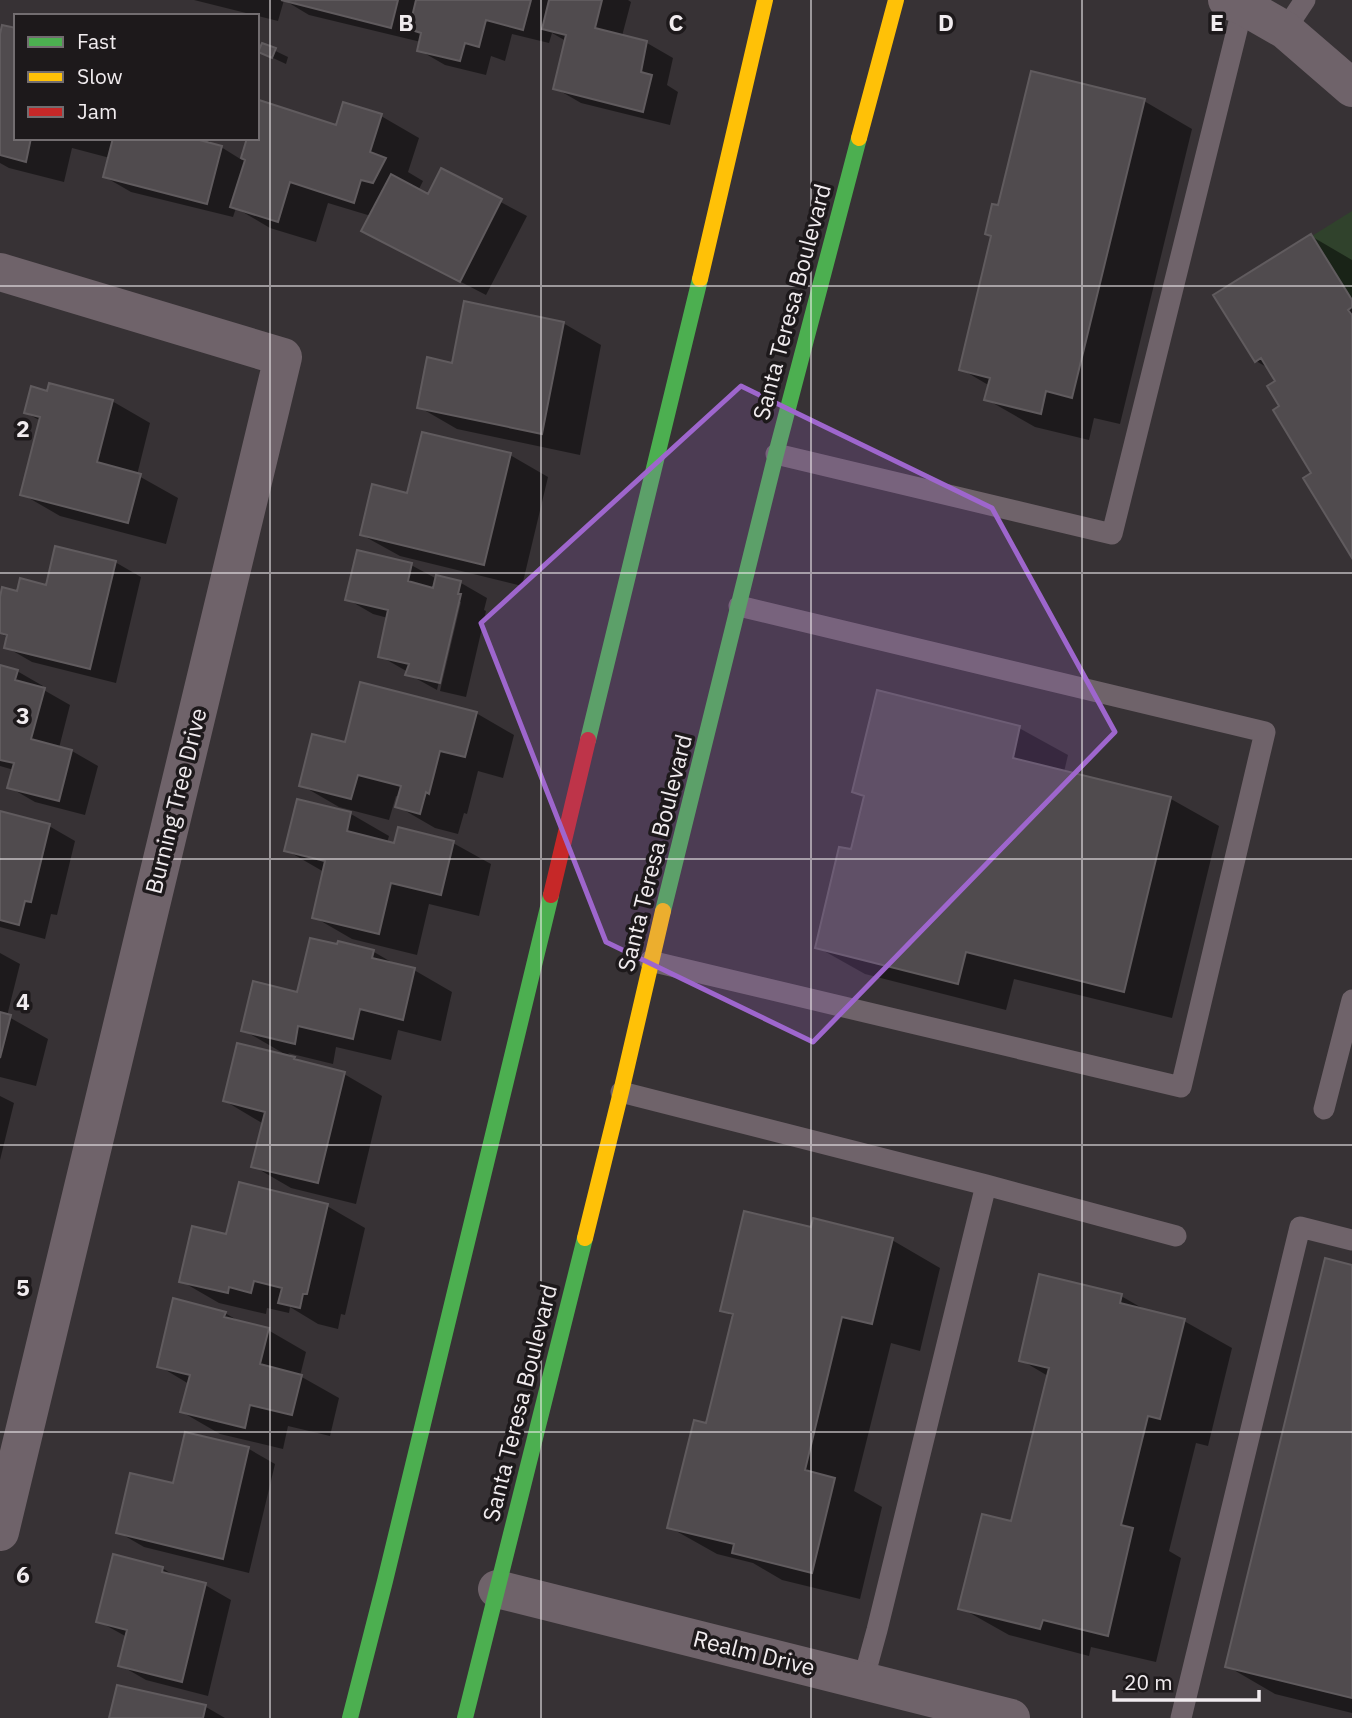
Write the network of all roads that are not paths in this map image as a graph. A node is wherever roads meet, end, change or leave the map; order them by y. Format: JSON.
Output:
{"nodes":[{"id":1,"x":765,"y":0,"type":"edge"},
{"id":2,"x":895,"y":0,"type":"edge"},
{"id":3,"x":1235,"y":3,"type":"edge"},
{"id":4,"x":1295,"y":15,"type":"edge"},
{"id":5,"x":1352,"y":89,"type":"edge"},
{"id":6,"x":0,"y":272,"type":"edge"},
{"id":7,"x":776,"y":454,"type":"junction"},
{"id":8,"x":739,"y":606,"type":"junction"},
{"id":9,"x":650,"y":961,"type":"junction"},
{"id":10,"x":1352,"y":1000,"type":"edge"},
{"id":11,"x":621,"y":1092,"type":"junction"},
{"id":12,"x":1324,"y":1110,"type":"dead end"},
{"id":13,"x":986,"y":1185,"type":"junction"},
{"id":14,"x":1175,"y":1236,"type":"dead end"},
{"id":15,"x":1352,"y":1240,"type":"edge"},
{"id":16,"x":0,"y":1532,"type":"edge"},
{"id":17,"x":497,"y":1590,"type":"junction"},
{"id":18,"x":863,"y":1681,"type":"junction"},
{"id":19,"x":916,"y":1706,"type":"edge"},
{"id":20,"x":350,"y":1718,"type":"edge"},
{"id":21,"x":465,"y":1718,"type":"edge"},
{"id":22,"x":1011,"y":1718,"type":"edge"},
{"id":23,"x":1181,"y":1718,"type":"edge"}],
"edges":[{"from":1,"to":20,"type":"main road"},
{"from":2,"to":7,"type":"main road","name":"Santa Teresa Boulevard"},
{"from":3,"to":4,"type":"street"},
{"from":3,"to":7,"type":"lane"},
{"from":4,"to":5,"type":"street"},
{"from":6,"to":16,"type":"street","name":"Burning Tree Drive"},
{"from":7,"to":8,"type":"main road","name":"Santa Teresa Boulevard"},
{"from":8,"to":9,"type":"main road","name":"Santa Teresa Boulevard"},
{"from":8,"to":9,"type":"lane"},
{"from":9,"to":11,"type":"main road","name":"Santa Teresa Boulevard"},
{"from":10,"to":12,"type":"lane"},
{"from":11,"to":13,"type":"lane"},
{"from":11,"to":17,"type":"main road","name":"Santa Teresa Boulevard"},
{"from":13,"to":14,"type":"lane"},
{"from":13,"to":18,"type":"lane"},
{"from":15,"to":23,"type":"lane"},
{"from":17,"to":18,"type":"street","name":"Realm Drive"},
{"from":17,"to":21,"type":"main road","name":"Santa Teresa Boulevard"},
{"from":18,"to":19,"type":"street","name":"Realm Drive"},
{"from":19,"to":22,"type":"street","name":"Realm Drive"}]}
